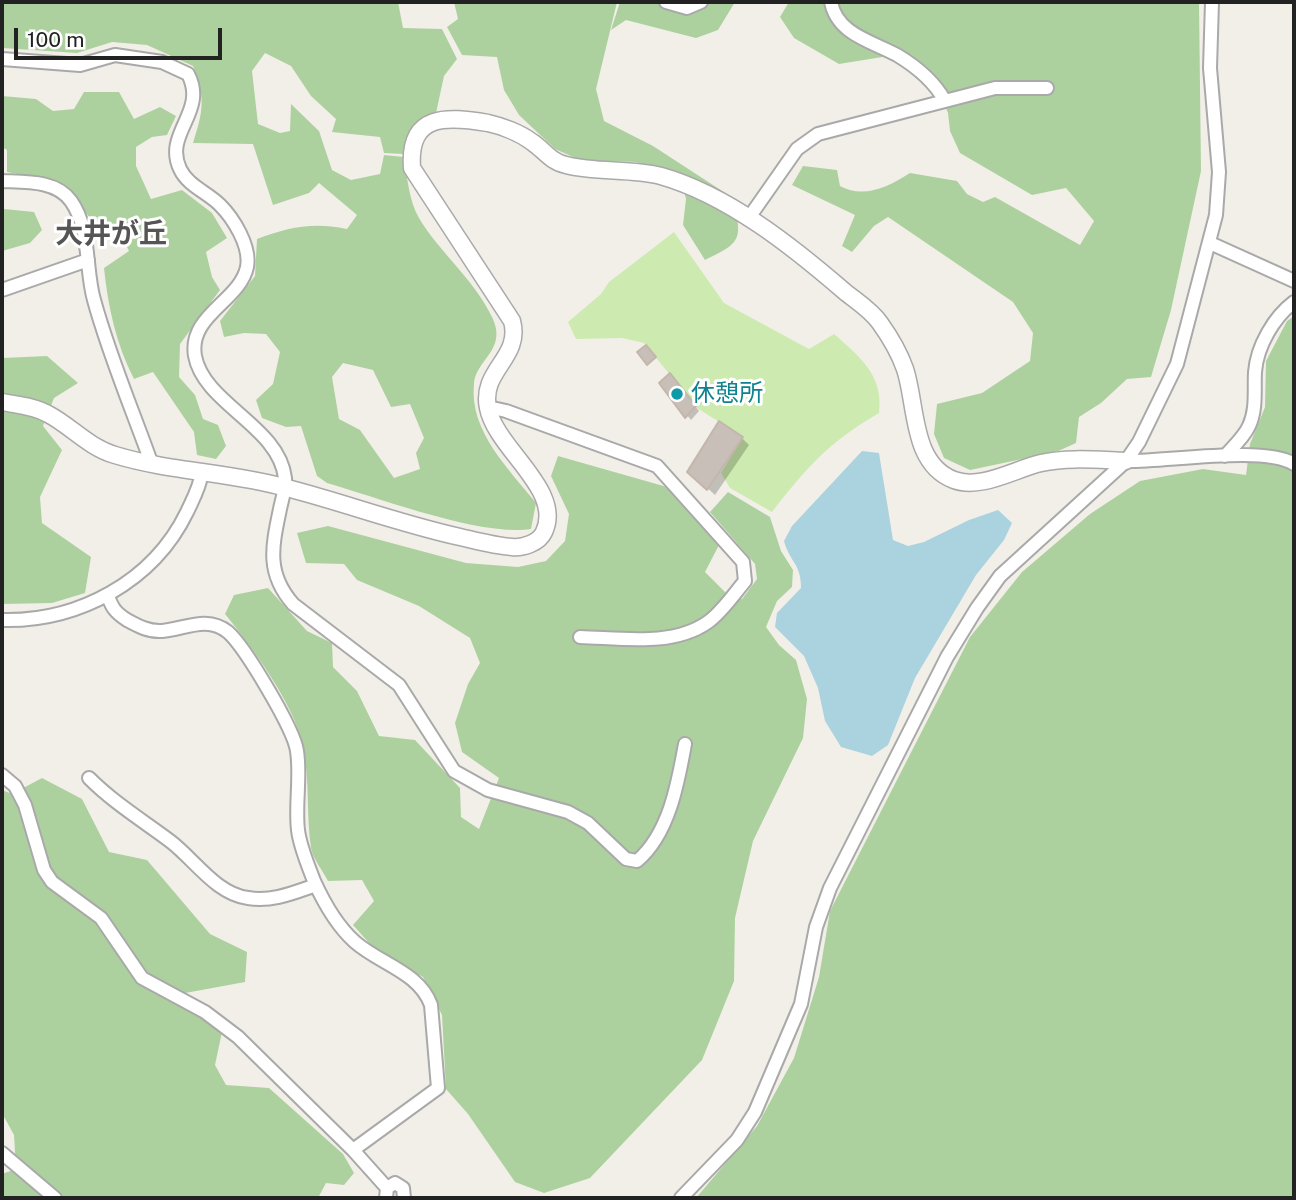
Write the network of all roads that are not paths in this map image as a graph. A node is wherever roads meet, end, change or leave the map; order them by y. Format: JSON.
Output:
{"nodes":[{"id":1,"x":667,"y":2,"type":"edge"},
{"id":2,"x":701,"y":2,"type":"edge"},
{"id":3,"x":831,"y":2,"type":"edge"},
{"id":4,"x":1212,"y":2,"type":"edge"},
{"id":5,"x":2,"y":59,"type":"edge"},
{"id":6,"x":1047,"y":88,"type":"dead end"},
{"id":7,"x":945,"y":101,"type":"junction"},
{"id":8,"x":2,"y":181,"type":"edge"},
{"id":9,"x":748,"y":219,"type":"junction"},
{"id":10,"x":1210,"y":243,"type":"junction"},
{"id":11,"x":88,"y":260,"type":"junction"},
{"id":12,"x":1294,"y":281,"type":"edge"},
{"id":13,"x":2,"y":290,"type":"edge"},
{"id":14,"x":1294,"y":302,"type":"edge"},
{"id":15,"x":2,"y":402,"type":"edge"},
{"id":16,"x":488,"y":407,"type":"junction"},
{"id":17,"x":1225,"y":456,"type":"junction"},
{"id":18,"x":1126,"y":461,"type":"junction"},
{"id":19,"x":151,"y":462,"type":"junction"},
{"id":20,"x":1294,"y":464,"type":"edge"},
{"id":21,"x":202,"y":472,"type":"junction"},
{"id":22,"x":285,"y":487,"type":"junction"},
{"id":23,"x":108,"y":596,"type":"junction"},
{"id":24,"x":2,"y":620,"type":"edge"},
{"id":25,"x":580,"y":638,"type":"dead end"},
{"id":26,"x":685,"y":744,"type":"dead end"},
{"id":27,"x":2,"y":775,"type":"edge"},
{"id":28,"x":89,"y":778,"type":"dead end"},
{"id":29,"x":316,"y":885,"type":"junction"},
{"id":30,"x":353,"y":1150,"type":"junction"},
{"id":31,"x":2,"y":1153,"type":"edge"},
{"id":32,"x":386,"y":1193,"type":"edge"},
{"id":33,"x":55,"y":1198,"type":"edge"},
{"id":34,"x":404,"y":1198,"type":"edge"},
{"id":35,"x":681,"y":1198,"type":"edge"}],
"edges":[{"from":1,"to":2,"type":"street"},
{"from":3,"to":7,"type":"street"},
{"from":4,"to":10,"type":"street"},
{"from":5,"to":22,"type":"street"},
{"from":6,"to":7,"type":"street"},
{"from":7,"to":9,"type":"street"},
{"from":8,"to":11,"type":"street"},
{"from":9,"to":16,"type":"street"},
{"from":9,"to":18,"type":"street"},
{"from":10,"to":12,"type":"street"},
{"from":10,"to":18,"type":"street"},
{"from":11,"to":13,"type":"street"},
{"from":11,"to":19,"type":"street"},
{"from":14,"to":17,"type":"street"},
{"from":15,"to":19,"type":"street"},
{"from":16,"to":22,"type":"street"},
{"from":16,"to":25,"type":"street"},
{"from":17,"to":18,"type":"street"},
{"from":17,"to":20,"type":"street"},
{"from":18,"to":35,"type":"street"},
{"from":19,"to":21,"type":"street"},
{"from":21,"to":22,"type":"street"},
{"from":21,"to":23,"type":"street"},
{"from":22,"to":26,"type":"street"},
{"from":23,"to":24,"type":"street"},
{"from":23,"to":29,"type":"street"},
{"from":27,"to":30,"type":"street"},
{"from":28,"to":29,"type":"street"},
{"from":29,"to":30,"type":"street"},
{"from":30,"to":32,"type":"street"},
{"from":31,"to":33,"type":"street"},
{"from":32,"to":34,"type":"street"}]}
